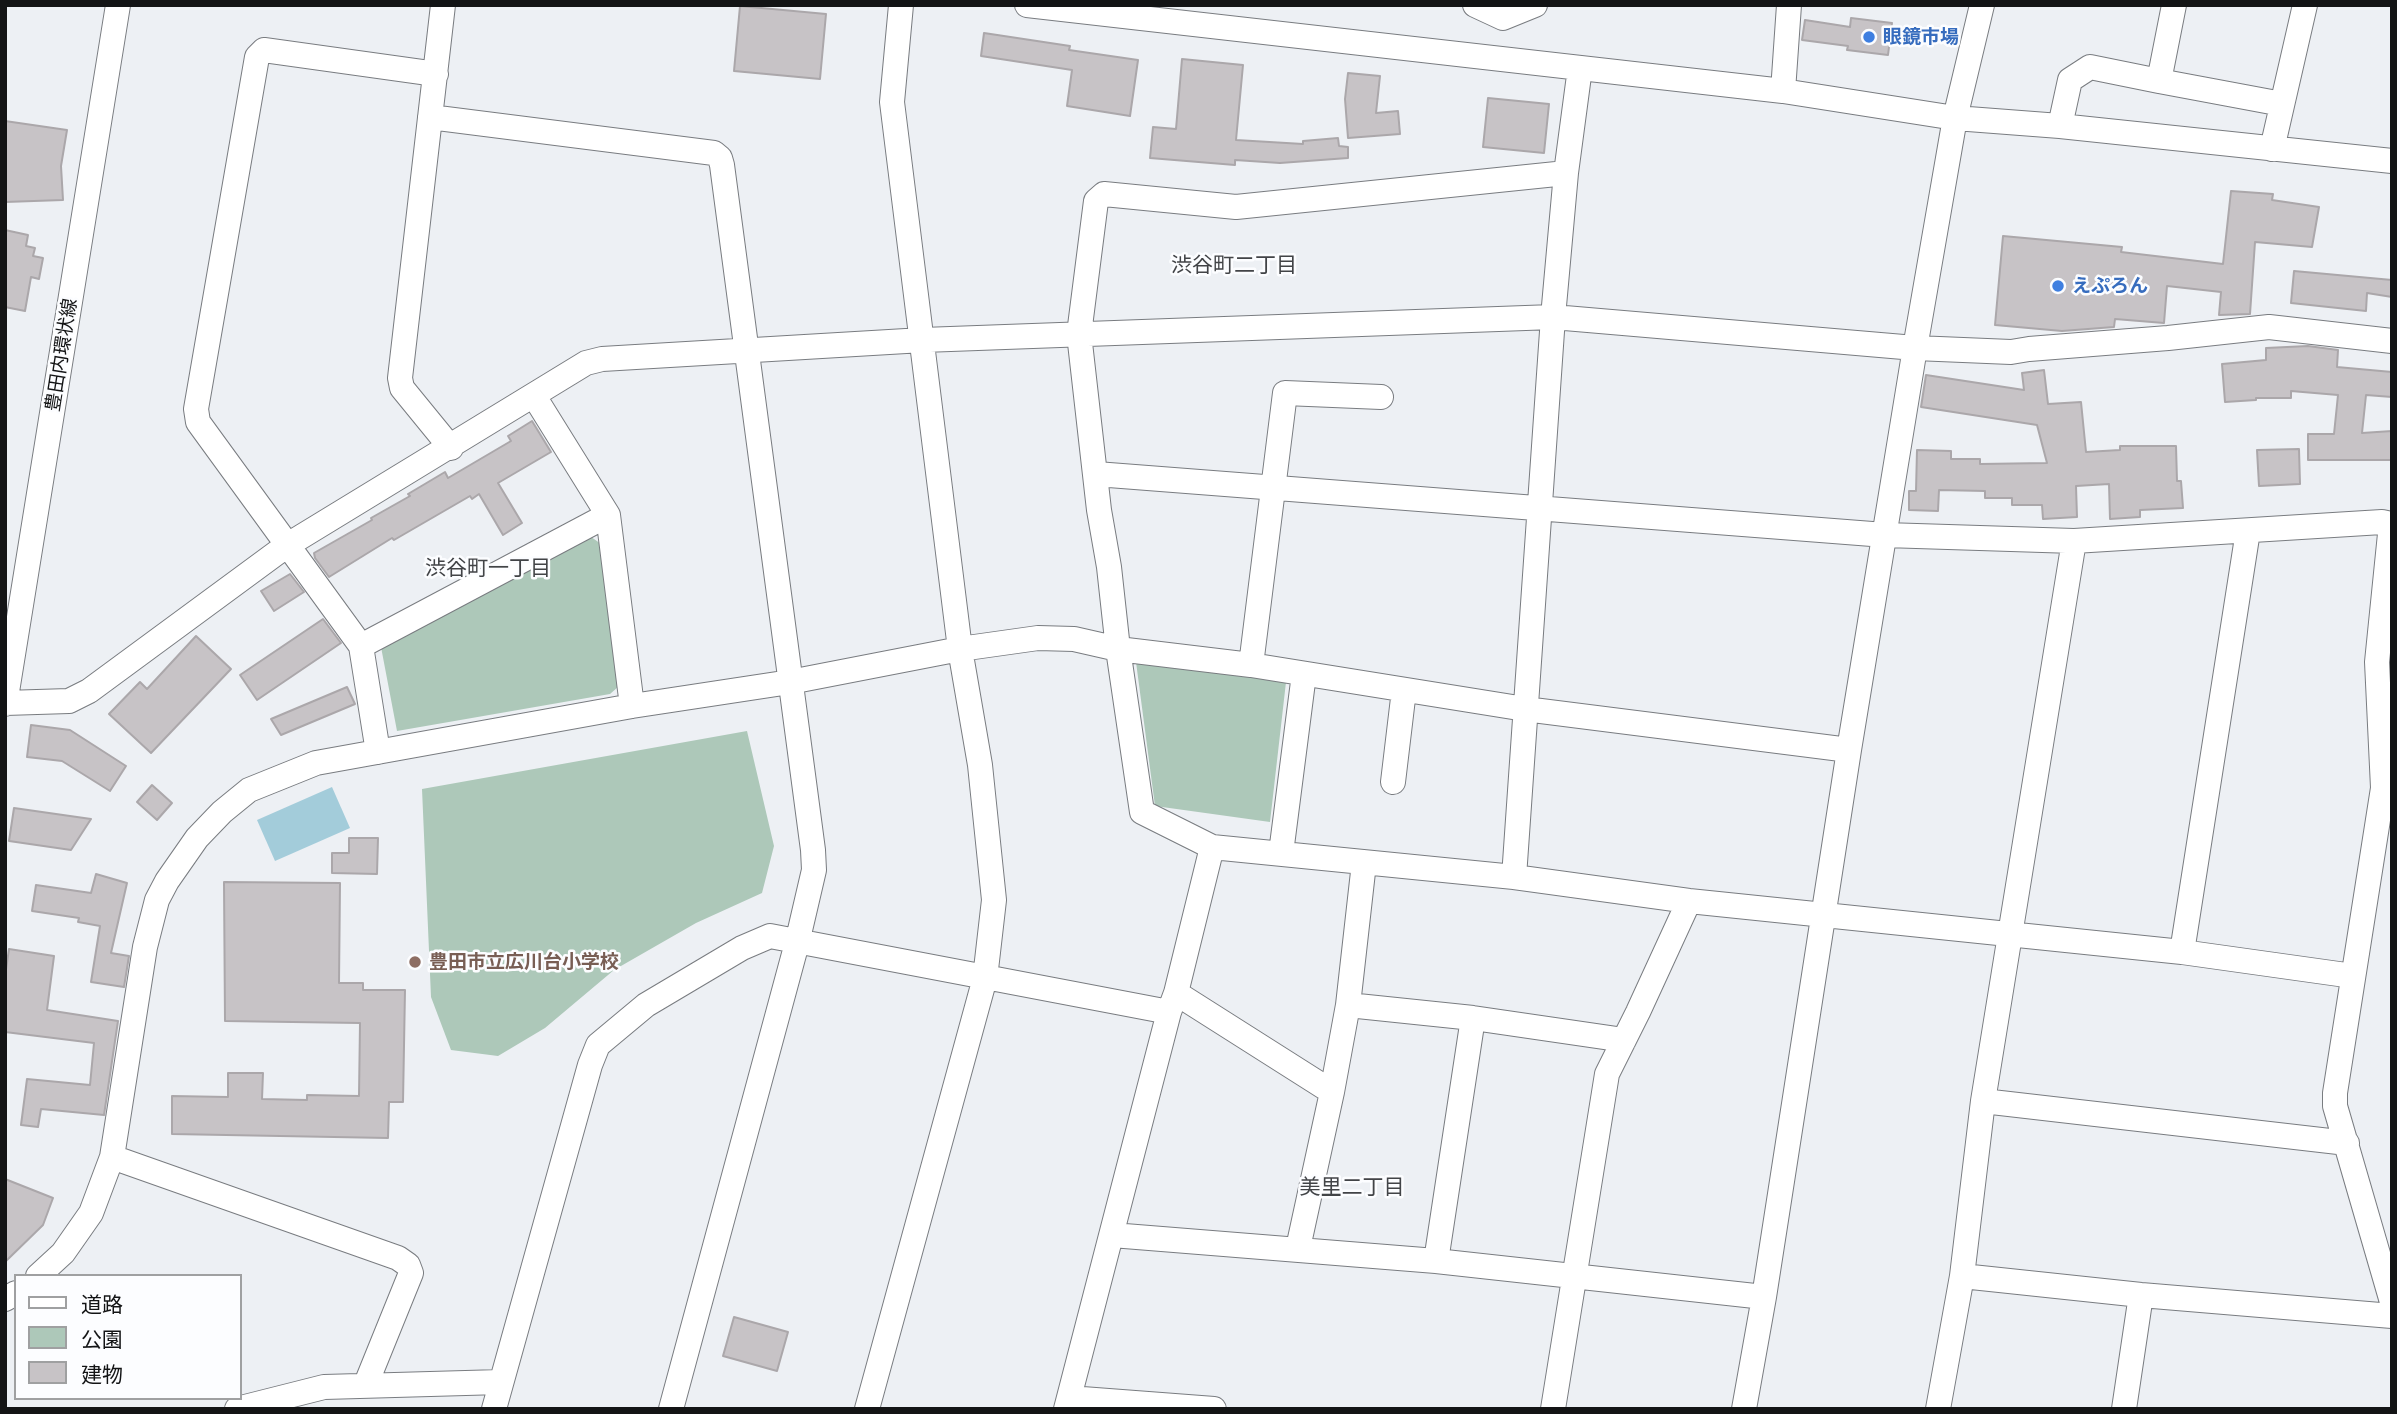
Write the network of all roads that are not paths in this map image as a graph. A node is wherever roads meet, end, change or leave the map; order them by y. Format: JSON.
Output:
{"nodes":[{"id":1,"x":118,"y":5,"type":"edge"},
{"id":2,"x":443,"y":5,"type":"edge"},
{"id":3,"x":901,"y":5,"type":"edge"},
{"id":4,"x":1027,"y":5,"type":"edge"},
{"id":5,"x":1475,"y":5,"type":"edge"},
{"id":6,"x":1535,"y":5,"type":"edge"},
{"id":7,"x":1789,"y":5,"type":"edge"},
{"id":8,"x":1982,"y":5,"type":"edge"},
{"id":9,"x":2174,"y":5,"type":"edge"},
{"id":10,"x":2305,"y":5,"type":"edge"},
{"id":11,"x":1580,"y":68,"type":"junction"},
{"id":12,"x":436,"y":74,"type":"junction"},
{"id":13,"x":2159,"y":81,"type":"junction"},
{"id":14,"x":1783,"y":91,"type":"junction"},
{"id":15,"x":2282,"y":104,"type":"junction"},
{"id":16,"x":430,"y":117,"type":"junction"},
{"id":17,"x":1955,"y":118,"type":"junction"},
{"id":18,"x":2060,"y":127,"type":"junction"},
{"id":19,"x":2272,"y":149,"type":"junction"},
{"id":20,"x":2392,"y":161,"type":"edge"},
{"id":21,"x":1566,"y":173,"type":"junction"},
{"id":22,"x":1553,"y":317,"type":"junction"},
{"id":23,"x":1079,"y":334,"type":"junction"},
{"id":24,"x":923,"y":340,"type":"junction"},
{"id":25,"x":2392,"y":341,"type":"edge"},
{"id":26,"x":1915,"y":348,"type":"junction"},
{"id":27,"x":748,"y":351,"type":"junction"},
{"id":28,"x":534,"y":396,"type":"junction"},
{"id":29,"x":1381,"y":397,"type":"dead end"},
{"id":30,"x":451,"y":448,"type":"junction"},
{"id":31,"x":1096,"y":474,"type":"junction"},
{"id":32,"x":1274,"y":486,"type":"junction"},
{"id":33,"x":1540,"y":509,"type":"junction"},
{"id":34,"x":608,"y":515,"type":"junction"},
{"id":35,"x":2248,"y":531,"type":"junction"},
{"id":36,"x":1885,"y":535,"type":"junction"},
{"id":37,"x":2074,"y":541,"type":"junction"},
{"id":38,"x":286,"y":546,"type":"junction"},
{"id":39,"x":361,"y":646,"type":"junction"},
{"id":40,"x":960,"y":649,"type":"junction"},
{"id":41,"x":1118,"y":649,"type":"junction"},
{"id":42,"x":1251,"y":665,"type":"junction"},
{"id":43,"x":1304,"y":674,"type":"junction"},
{"id":44,"x":790,"y":682,"type":"junction"},
{"id":45,"x":1404,"y":690,"type":"junction"},
{"id":46,"x":5,"y":703,"type":"edge"},
{"id":47,"x":632,"y":706,"type":"junction"},
{"id":48,"x":1525,"y":709,"type":"junction"},
{"id":49,"x":1849,"y":750,"type":"junction"},
{"id":50,"x":378,"y":752,"type":"junction"},
{"id":51,"x":1393,"y":782,"type":"dead end"},
{"id":52,"x":1212,"y":847,"type":"junction"},
{"id":53,"x":1282,"y":853,"type":"junction"},
{"id":54,"x":1364,"y":863,"type":"junction"},
{"id":55,"x":1514,"y":877,"type":"junction"},
{"id":56,"x":1689,"y":901,"type":"junction"},
{"id":57,"x":1824,"y":915,"type":"junction"},
{"id":58,"x":2010,"y":933,"type":"junction"},
{"id":59,"x":797,"y":943,"type":"junction"},
{"id":60,"x":2182,"y":952,"type":"junction"},
{"id":61,"x":2353,"y":976,"type":"junction"},
{"id":62,"x":985,"y":978,"type":"junction"},
{"id":63,"x":1172,"y":1002,"type":"junction"},
{"id":64,"x":1348,"y":1006,"type":"junction"},
{"id":65,"x":1473,"y":1018,"type":"junction"},
{"id":66,"x":1624,"y":1040,"type":"junction"},
{"id":67,"x":1332,"y":1092,"type":"junction"},
{"id":68,"x":1983,"y":1101,"type":"junction"},
{"id":69,"x":2347,"y":1143,"type":"junction"},
{"id":70,"x":112,"y":1157,"type":"junction"},
{"id":71,"x":1112,"y":1235,"type":"junction"},
{"id":72,"x":1298,"y":1248,"type":"junction"},
{"id":73,"x":1436,"y":1261,"type":"junction"},
{"id":74,"x":40,"y":1274,"type":"edge"},
{"id":75,"x":1962,"y":1276,"type":"junction"},
{"id":76,"x":1573,"y":1277,"type":"junction"},
{"id":77,"x":2141,"y":1295,"type":"junction"},
{"id":78,"x":1764,"y":1297,"type":"junction"},
{"id":79,"x":2392,"y":1302,"type":"edge"},
{"id":80,"x":2392,"y":1316,"type":"edge"},
{"id":81,"x":501,"y":1382,"type":"junction"},
{"id":82,"x":366,"y":1384,"type":"junction"},
{"id":83,"x":1067,"y":1404,"type":"edge"},
{"id":84,"x":237,"y":1409,"type":"edge"},
{"id":85,"x":494,"y":1409,"type":"edge"},
{"id":86,"x":671,"y":1409,"type":"edge"},
{"id":87,"x":867,"y":1409,"type":"edge"},
{"id":88,"x":1214,"y":1409,"type":"edge"},
{"id":89,"x":1553,"y":1409,"type":"edge"},
{"id":90,"x":1744,"y":1409,"type":"edge"},
{"id":91,"x":1938,"y":1409,"type":"edge"},
{"id":92,"x":2124,"y":1409,"type":"edge"}],
"edges":[{"from":1,"to":46,"type":"street","name":"豊田内環状線"},
{"from":2,"to":12,"type":"street"},
{"from":3,"to":24,"type":"street"},
{"from":4,"to":11,"type":"street"},
{"from":5,"to":6,"type":"street"},
{"from":7,"to":14,"type":"street"},
{"from":8,"to":17,"type":"street"},
{"from":9,"to":13,"type":"street"},
{"from":10,"to":15,"type":"street"},
{"from":11,"to":14,"type":"street"},
{"from":11,"to":21,"type":"street"},
{"from":12,"to":16,"type":"street"},
{"from":12,"to":38,"type":"street"},
{"from":13,"to":15,"type":"street"},
{"from":13,"to":18,"type":"street"},
{"from":14,"to":17,"type":"street"},
{"from":15,"to":19,"type":"street"},
{"from":16,"to":27,"type":"street"},
{"from":16,"to":30,"type":"street"},
{"from":17,"to":18,"type":"street"},
{"from":17,"to":26,"type":"street"},
{"from":18,"to":19,"type":"street"},
{"from":19,"to":20,"type":"street"},
{"from":21,"to":22,"type":"street"},
{"from":21,"to":23,"type":"street"},
{"from":22,"to":23,"type":"street"},
{"from":22,"to":26,"type":"street"},
{"from":22,"to":33,"type":"street"},
{"from":23,"to":24,"type":"street"},
{"from":23,"to":31,"type":"street"},
{"from":24,"to":27,"type":"street"},
{"from":24,"to":40,"type":"street"},
{"from":25,"to":26,"type":"street"},
{"from":26,"to":36,"type":"street"},
{"from":27,"to":28,"type":"street"},
{"from":27,"to":44,"type":"street"},
{"from":28,"to":30,"type":"street"},
{"from":28,"to":34,"type":"street"},
{"from":29,"to":32,"type":"street"},
{"from":30,"to":38,"type":"street"},
{"from":31,"to":32,"type":"street"},
{"from":31,"to":41,"type":"street"},
{"from":32,"to":33,"type":"street"},
{"from":32,"to":42,"type":"street"},
{"from":33,"to":36,"type":"street"},
{"from":33,"to":48,"type":"street"},
{"from":34,"to":39,"type":"street"},
{"from":34,"to":47,"type":"street"},
{"from":35,"to":37,"type":"street"},
{"from":35,"to":60,"type":"street"},
{"from":35,"to":61,"type":"street"},
{"from":36,"to":37,"type":"street"},
{"from":36,"to":49,"type":"street"},
{"from":37,"to":58,"type":"street"},
{"from":38,"to":39,"type":"street"},
{"from":38,"to":46,"type":"street"},
{"from":39,"to":50,"type":"street"},
{"from":40,"to":41,"type":"street"},
{"from":40,"to":44,"type":"street"},
{"from":40,"to":62,"type":"street"},
{"from":41,"to":42,"type":"street"},
{"from":41,"to":52,"type":"street"},
{"from":42,"to":43,"type":"street"},
{"from":43,"to":45,"type":"street"},
{"from":43,"to":53,"type":"street"},
{"from":44,"to":47,"type":"street"},
{"from":44,"to":59,"type":"street"},
{"from":45,"to":48,"type":"street"},
{"from":45,"to":51,"type":"street"},
{"from":47,"to":50,"type":"street"},
{"from":48,"to":49,"type":"street"},
{"from":48,"to":55,"type":"street"},
{"from":49,"to":57,"type":"street"},
{"from":50,"to":70,"type":"street"},
{"from":52,"to":53,"type":"street"},
{"from":52,"to":63,"type":"street"},
{"from":53,"to":54,"type":"street"},
{"from":54,"to":55,"type":"street"},
{"from":54,"to":64,"type":"street"},
{"from":55,"to":56,"type":"street"},
{"from":56,"to":57,"type":"street"},
{"from":56,"to":66,"type":"street"},
{"from":57,"to":58,"type":"street"},
{"from":57,"to":78,"type":"street"},
{"from":58,"to":60,"type":"street"},
{"from":58,"to":68,"type":"street"},
{"from":59,"to":62,"type":"street"},
{"from":59,"to":81,"type":"street"},
{"from":59,"to":86,"type":"street"},
{"from":60,"to":61,"type":"street"},
{"from":61,"to":69,"type":"street"},
{"from":62,"to":63,"type":"street"},
{"from":62,"to":87,"type":"street"},
{"from":63,"to":67,"type":"street"},
{"from":63,"to":71,"type":"street"},
{"from":64,"to":65,"type":"street"},
{"from":64,"to":67,"type":"street"},
{"from":65,"to":66,"type":"street"},
{"from":65,"to":73,"type":"street"},
{"from":66,"to":76,"type":"street"},
{"from":67,"to":72,"type":"street"},
{"from":68,"to":69,"type":"street"},
{"from":68,"to":75,"type":"street"},
{"from":69,"to":79,"type":"street"},
{"from":70,"to":74,"type":"street"},
{"from":70,"to":82,"type":"street"},
{"from":71,"to":72,"type":"street"},
{"from":71,"to":83,"type":"street"},
{"from":72,"to":73,"type":"street"},
{"from":73,"to":76,"type":"street"},
{"from":75,"to":77,"type":"street"},
{"from":75,"to":91,"type":"street"},
{"from":76,"to":78,"type":"street"},
{"from":76,"to":89,"type":"street"},
{"from":77,"to":80,"type":"street"},
{"from":77,"to":92,"type":"street"},
{"from":78,"to":90,"type":"street"},
{"from":81,"to":82,"type":"street"},
{"from":81,"to":85,"type":"street"},
{"from":82,"to":84,"type":"street"},
{"from":83,"to":88,"type":"street"}]}
